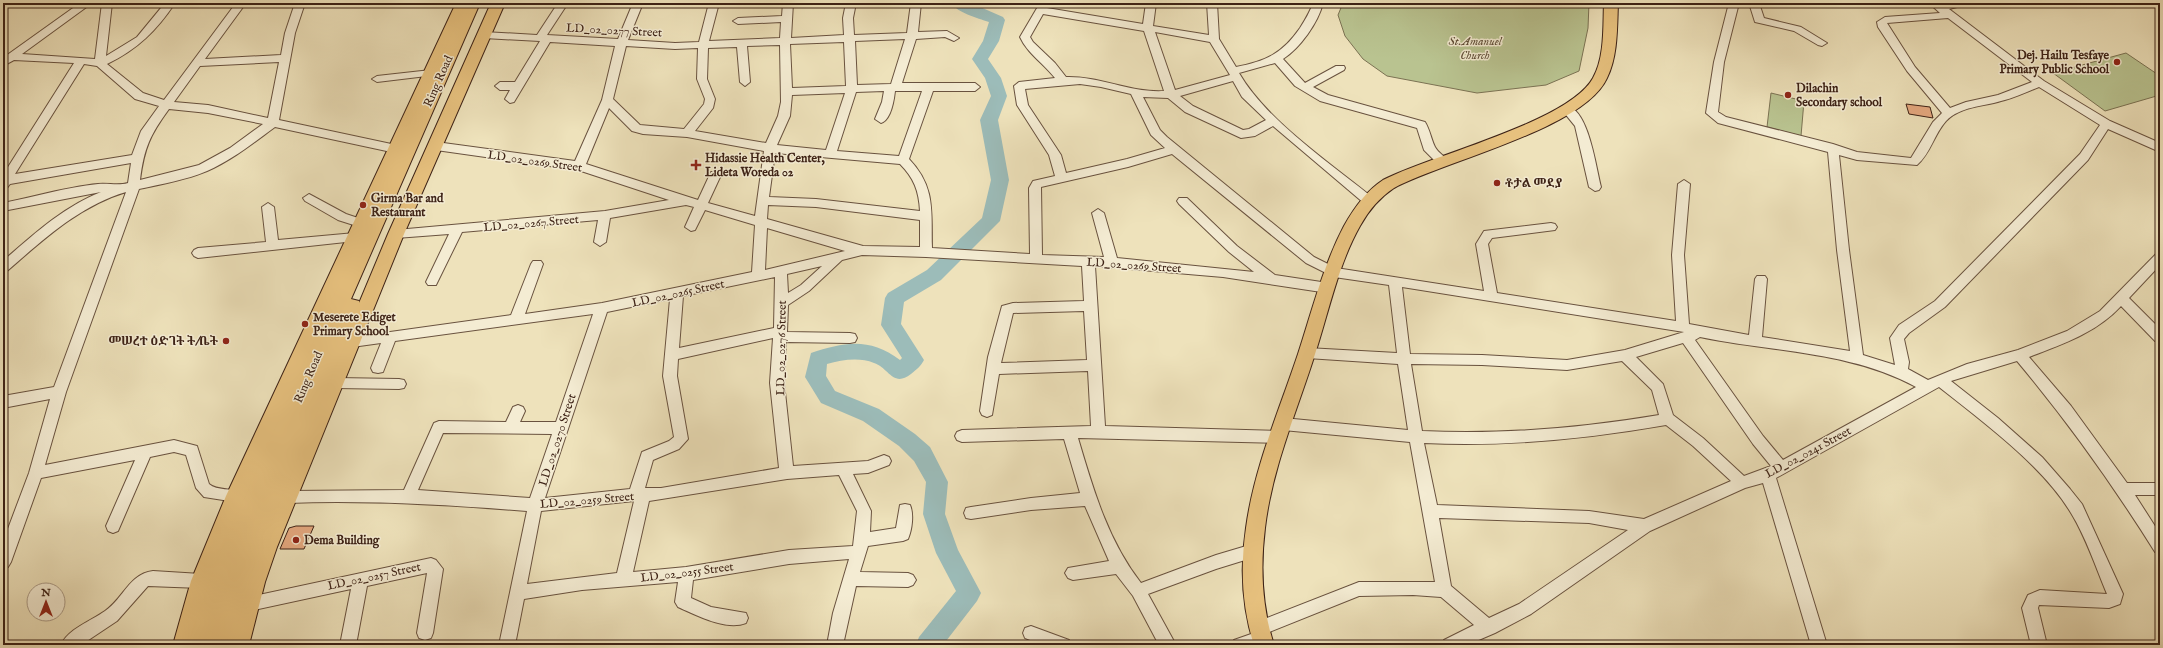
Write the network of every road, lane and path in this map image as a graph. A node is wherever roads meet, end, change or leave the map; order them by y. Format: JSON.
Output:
{"nodes":[{"id":1,"x":87,"y":3,"type":"edge"},
{"id":2,"x":107,"y":3,"type":"edge"},
{"id":3,"x":170,"y":3,"type":"edge"},
{"id":4,"x":241,"y":3,"type":"edge"},
{"id":5,"x":300,"y":3,"type":"edge"},
{"id":6,"x":463,"y":3,"type":"edge"},
{"id":7,"x":473,"y":3,"type":"edge"},
{"id":8,"x":484,"y":3,"type":"edge"},
{"id":9,"x":498,"y":3,"type":"edge"},
{"id":10,"x":563,"y":3,"type":"edge"},
{"id":11,"x":638,"y":3,"type":"edge"},
{"id":12,"x":714,"y":3,"type":"edge"},
{"id":13,"x":788,"y":3,"type":"edge"},
{"id":14,"x":851,"y":3,"type":"edge"},
{"id":15,"x":916,"y":3,"type":"edge"},
{"id":16,"x":1151,"y":3,"type":"edge"},
{"id":17,"x":1212,"y":3,"type":"edge"},
{"id":18,"x":1318,"y":3,"type":"edge"},
{"id":19,"x":1611,"y":3,"type":"edge"},
{"id":20,"x":1734,"y":3,"type":"edge"},
{"id":21,"x":1754,"y":3,"type":"edge"},
{"id":22,"x":1961,"y":3,"type":"edge"},
{"id":23,"x":1938,"y":5,"type":"edge"},
{"id":24,"x":1042,"y":7,"type":"edge"},
{"id":25,"x":1950,"y":15,"type":"junction"},
{"id":26,"x":786,"y":19,"type":"junction"},
{"id":27,"x":738,"y":21,"type":"dead end"},
{"id":28,"x":1148,"y":28,"type":"junction"},
{"id":29,"x":484,"y":35,"type":"junction"},
{"id":30,"x":912,"y":35,"type":"junction"},
{"id":31,"x":544,"y":38,"type":"junction"},
{"id":32,"x":954,"y":38,"type":"dead end"},
{"id":33,"x":848,"y":39,"type":"junction"},
{"id":34,"x":1214,"y":39,"type":"junction"},
{"id":35,"x":784,"y":42,"type":"junction"},
{"id":36,"x":742,"y":43,"type":"junction"},
{"id":37,"x":1822,"y":43,"type":"dead end"},
{"id":38,"x":621,"y":44,"type":"junction"},
{"id":39,"x":702,"y":45,"type":"junction"},
{"id":40,"x":285,"y":58,"type":"junction"},
{"id":41,"x":81,"y":60,"type":"junction"},
{"id":42,"x":1278,"y":60,"type":"junction"},
{"id":43,"x":5,"y":61,"type":"edge"},
{"id":44,"x":100,"y":63,"type":"junction"},
{"id":45,"x":197,"y":63,"type":"junction"},
{"id":46,"x":1340,"y":68,"type":"dead end"},
{"id":47,"x":432,"y":73,"type":"junction"},
{"id":48,"x":1235,"y":74,"type":"junction"},
{"id":49,"x":377,"y":79,"type":"dead end"},
{"id":50,"x":1062,"y":80,"type":"junction"},
{"id":51,"x":745,"y":82,"type":"dead end"},
{"id":52,"x":2040,"y":83,"type":"junction"},
{"id":53,"x":500,"y":86,"type":"dead end"},
{"id":54,"x":516,"y":86,"type":"junction"},
{"id":55,"x":893,"y":87,"type":"junction"},
{"id":56,"x":929,"y":87,"type":"junction"},
{"id":57,"x":975,"y":87,"type":"dead end"},
{"id":58,"x":852,"y":88,"type":"junction"},
{"id":59,"x":1304,"y":88,"type":"junction"},
{"id":60,"x":786,"y":92,"type":"junction"},
{"id":61,"x":1136,"y":94,"type":"junction"},
{"id":62,"x":1172,"y":95,"type":"junction"},
{"id":63,"x":510,"y":99,"type":"dead end"},
{"id":64,"x":607,"y":100,"type":"junction"},
{"id":65,"x":168,"y":105,"type":"junction"},
{"id":66,"x":1568,"y":110,"type":"junction"},
{"id":67,"x":1948,"y":113,"type":"junction"},
{"id":68,"x":881,"y":119,"type":"dead end"},
{"id":69,"x":1273,"y":121,"type":"junction"},
{"id":70,"x":273,"y":123,"type":"junction"},
{"id":71,"x":2106,"y":124,"type":"junction"},
{"id":72,"x":688,"y":133,"type":"junction"},
{"id":73,"x":436,"y":146,"type":"junction"},
{"id":74,"x":770,"y":148,"type":"junction"},
{"id":75,"x":1832,"y":148,"type":"junction"},
{"id":76,"x":2160,"y":148,"type":"edge"},
{"id":77,"x":396,"y":149,"type":"junction"},
{"id":78,"x":1175,"y":149,"type":"junction"},
{"id":79,"x":830,"y":155,"type":"junction"},
{"id":80,"x":137,"y":158,"type":"junction"},
{"id":81,"x":903,"y":160,"type":"junction"},
{"id":82,"x":1443,"y":162,"type":"junction"},
{"id":83,"x":579,"y":166,"type":"junction"},
{"id":84,"x":715,"y":175,"type":"dead end"},
{"id":85,"x":1062,"y":179,"type":"junction"},
{"id":86,"x":5,"y":182,"type":"edge"},
{"id":87,"x":1684,"y":184,"type":"dead end"},
{"id":88,"x":134,"y":186,"type":"junction"},
{"id":89,"x":1595,"y":187,"type":"dead end"},
{"id":90,"x":120,"y":189,"type":"junction"},
{"id":91,"x":654,"y":190,"type":"junction"},
{"id":92,"x":308,"y":198,"type":"dead end"},
{"id":93,"x":687,"y":201,"type":"junction"},
{"id":94,"x":762,"y":201,"type":"junction"},
{"id":95,"x":1369,"y":201,"type":"junction"},
{"id":96,"x":1183,"y":202,"type":"dead end"},
{"id":97,"x":702,"y":204,"type":"junction"},
{"id":98,"x":3,"y":207,"type":"edge"},
{"id":99,"x":268,"y":207,"type":"dead end"},
{"id":100,"x":644,"y":210,"type":"junction"},
{"id":101,"x":1098,"y":213,"type":"dead end"},
{"id":102,"x":605,"y":216,"type":"junction"},
{"id":103,"x":925,"y":216,"type":"junction"},
{"id":104,"x":761,"y":222,"type":"junction"},
{"id":105,"x":690,"y":227,"type":"dead end"},
{"id":106,"x":1551,"y":227,"type":"dead end"},
{"id":107,"x":358,"y":230,"type":"junction"},
{"id":108,"x":457,"y":230,"type":"junction"},
{"id":109,"x":396,"y":234,"type":"junction"},
{"id":110,"x":600,"y":242,"type":"dead end"},
{"id":111,"x":272,"y":245,"type":"junction"},
{"id":112,"x":863,"y":251,"type":"junction"},
{"id":113,"x":926,"y":252,"type":"junction"},
{"id":114,"x":198,"y":253,"type":"dead end"},
{"id":115,"x":2160,"y":257,"type":"edge"},
{"id":116,"x":838,"y":258,"type":"junction"},
{"id":117,"x":1036,"y":259,"type":"junction"},
{"id":118,"x":1088,"y":261,"type":"junction"},
{"id":119,"x":1112,"y":262,"type":"junction"},
{"id":120,"x":537,"y":264,"type":"dead end"},
{"id":121,"x":3,"y":268,"type":"edge"},
{"id":122,"x":781,"y":271,"type":"junction"},
{"id":123,"x":758,"y":276,"type":"junction"},
{"id":124,"x":1272,"y":279,"type":"junction"},
{"id":125,"x":1761,"y":279,"type":"dead end"},
{"id":126,"x":1331,"y":280,"type":"junction"},
{"id":127,"x":1395,"y":281,"type":"junction"},
{"id":128,"x":432,"y":282,"type":"dead end"},
{"id":129,"x":677,"y":294,"type":"junction"},
{"id":130,"x":1491,"y":298,"type":"junction"},
{"id":131,"x":2122,"y":299,"type":"junction"},
{"id":132,"x":782,"y":303,"type":"junction"},
{"id":133,"x":1091,"y":306,"type":"junction"},
{"id":134,"x":602,"y":308,"type":"junction"},
{"id":135,"x":516,"y":319,"type":"junction"},
{"id":136,"x":1684,"y":332,"type":"junction"},
{"id":137,"x":779,"y":334,"type":"junction"},
{"id":138,"x":390,"y":337,"type":"junction"},
{"id":139,"x":2160,"y":337,"type":"edge"},
{"id":140,"x":850,"y":338,"type":"dead end"},
{"id":141,"x":1755,"y":341,"type":"junction"},
{"id":142,"x":352,"y":342,"type":"junction"},
{"id":143,"x":1307,"y":353,"type":"junction"},
{"id":144,"x":1625,"y":354,"type":"junction"},
{"id":145,"x":671,"y":355,"type":"junction"},
{"id":146,"x":2020,"y":355,"type":"junction"},
{"id":147,"x":1857,"y":358,"type":"junction"},
{"id":148,"x":1403,"y":359,"type":"junction"},
{"id":149,"x":1094,"y":365,"type":"junction"},
{"id":150,"x":378,"y":368,"type":"dead end"},
{"id":151,"x":994,"y":369,"type":"junction"},
{"id":152,"x":1901,"y":372,"type":"junction"},
{"id":153,"x":336,"y":383,"type":"junction"},
{"id":154,"x":1933,"y":383,"type":"junction"},
{"id":155,"x":399,"y":384,"type":"dead end"},
{"id":156,"x":59,"y":392,"type":"junction"},
{"id":157,"x":3,"y":402,"type":"edge"},
{"id":158,"x":518,"y":411,"type":"dead end"},
{"id":159,"x":986,"y":411,"type":"dead end"},
{"id":160,"x":1668,"y":419,"type":"junction"},
{"id":161,"x":510,"y":428,"type":"junction"},
{"id":162,"x":561,"y":428,"type":"junction"},
{"id":163,"x":1281,"y":431,"type":"junction"},
{"id":164,"x":1070,"y":432,"type":"junction"},
{"id":165,"x":1098,"y":432,"type":"junction"},
{"id":166,"x":962,"y":436,"type":"dead end"},
{"id":167,"x":1416,"y":438,"type":"junction"},
{"id":168,"x":146,"y":450,"type":"junction"},
{"id":169,"x":884,"y":461,"type":"dead end"},
{"id":170,"x":842,"y":468,"type":"junction"},
{"id":171,"x":1774,"y":471,"type":"junction"},
{"id":172,"x":36,"y":473,"type":"junction"},
{"id":173,"x":787,"y":473,"type":"junction"},
{"id":174,"x":1742,"y":483,"type":"junction"},
{"id":175,"x":2123,"y":489,"type":"junction"},
{"id":176,"x":2160,"y":489,"type":"edge"},
{"id":177,"x":640,"y":495,"type":"junction"},
{"id":178,"x":236,"y":496,"type":"junction"},
{"id":179,"x":408,"y":496,"type":"junction"},
{"id":180,"x":288,"y":497,"type":"junction"},
{"id":181,"x":1089,"y":499,"type":"junction"},
{"id":182,"x":536,"y":505,"type":"junction"},
{"id":183,"x":905,"y":510,"type":"dead end"},
{"id":184,"x":1431,"y":510,"type":"junction"},
{"id":185,"x":971,"y":512,"type":"dead end"},
{"id":186,"x":113,"y":526,"type":"dead end"},
{"id":187,"x":1645,"y":526,"type":"junction"},
{"id":188,"x":860,"y":546,"type":"junction"},
{"id":189,"x":2160,"y":547,"type":"edge"},
{"id":190,"x":1253,"y":551,"type":"junction"},
{"id":191,"x":4,"y":555,"type":"edge"},
{"id":192,"x":1119,"y":567,"type":"junction"},
{"id":193,"x":1073,"y":573,"type":"dead end"},
{"id":194,"x":686,"y":574,"type":"junction"},
{"id":195,"x":852,"y":579,"type":"junction"},
{"id":196,"x":360,"y":580,"type":"junction"},
{"id":197,"x":623,"y":580,"type":"junction"},
{"id":198,"x":908,"y":580,"type":"dead end"},
{"id":199,"x":201,"y":581,"type":"junction"},
{"id":200,"x":1444,"y":590,"type":"junction"},
{"id":201,"x":1138,"y":592,"type":"junction"},
{"id":202,"x":517,"y":593,"type":"junction"},
{"id":203,"x":249,"y":604,"type":"junction"},
{"id":204,"x":740,"y":618,"type":"dead end"},
{"id":205,"x":1489,"y":628,"type":"junction"},
{"id":206,"x":425,"y":633,"type":"dead end"},
{"id":207,"x":1031,"y":633,"type":"dead end"},
{"id":208,"x":1262,"y":637,"type":"edge"},
{"id":209,"x":69,"y":645,"type":"edge"},
{"id":210,"x":183,"y":645,"type":"edge"},
{"id":211,"x":200,"y":645,"type":"edge"},
{"id":212,"x":220,"y":645,"type":"edge"},
{"id":213,"x":239,"y":645,"type":"edge"},
{"id":214,"x":348,"y":645,"type":"edge"},
{"id":215,"x":507,"y":645,"type":"edge"},
{"id":216,"x":835,"y":645,"type":"edge"},
{"id":217,"x":1063,"y":645,"type":"edge"},
{"id":218,"x":1168,"y":645,"type":"edge"},
{"id":219,"x":1240,"y":645,"type":"edge"},
{"id":220,"x":1450,"y":645,"type":"edge"},
{"id":221,"x":1819,"y":645,"type":"edge"},
{"id":222,"x":2040,"y":645,"type":"edge"}],
"edges":[{"from":1,"to":43,"type":"street"},
{"from":2,"to":44,"type":"street"},
{"from":3,"to":44,"type":"street"},
{"from":4,"to":45,"type":"street"},
{"from":5,"to":40,"type":"street"},
{"from":6,"to":47,"type":"main road"},
{"from":7,"to":211,"type":"highway","name":"Ring Road"},
{"from":8,"to":212,"type":"highway","name":"Ring Road"},
{"from":9,"to":29,"type":"main road"},
{"from":10,"to":31,"type":"street"},
{"from":11,"to":38,"type":"street"},
{"from":12,"to":39,"type":"street"},
{"from":13,"to":26,"type":"street"},
{"from":14,"to":33,"type":"street"},
{"from":15,"to":30,"type":"street"},
{"from":16,"to":28,"type":"street"},
{"from":17,"to":34,"type":"street"},
{"from":18,"to":42,"type":"street"},
{"from":19,"to":66,"type":"main road"},
{"from":20,"to":75,"type":"street"},
{"from":21,"to":37,"type":"street"},
{"from":22,"to":23,"type":"street"},
{"from":23,"to":25,"type":"street"},
{"from":24,"to":28,"type":"street"},
{"from":24,"to":50,"type":"street"},
{"from":25,"to":52,"type":"street"},
{"from":25,"to":67,"type":"street"},
{"from":26,"to":27,"type":"street"},
{"from":26,"to":35,"type":"street"},
{"from":28,"to":34,"type":"street"},
{"from":28,"to":62,"type":"street"},
{"from":29,"to":31,"type":"street","name":"LD_02_0277 Street"},
{"from":29,"to":73,"type":"main road"},
{"from":30,"to":32,"type":"street","name":"LD_02_0277 Street"},
{"from":30,"to":33,"type":"street","name":"LD_02_0277 Street"},
{"from":30,"to":55,"type":"street"},
{"from":31,"to":38,"type":"street","name":"LD_02_0277 Street"},
{"from":31,"to":54,"type":"street"},
{"from":33,"to":35,"type":"street","name":"LD_02_0277 Street"},
{"from":33,"to":58,"type":"street"},
{"from":34,"to":48,"type":"street"},
{"from":35,"to":36,"type":"street","name":"LD_02_0277 Street"},
{"from":35,"to":60,"type":"street"},
{"from":36,"to":39,"type":"street","name":"LD_02_0277 Street"},
{"from":36,"to":51,"type":"street"},
{"from":38,"to":39,"type":"street","name":"LD_02_0277 Street"},
{"from":38,"to":64,"type":"street"},
{"from":39,"to":72,"type":"street"},
{"from":40,"to":45,"type":"street"},
{"from":40,"to":70,"type":"street"},
{"from":41,"to":43,"type":"street"},
{"from":41,"to":44,"type":"street"},
{"from":41,"to":86,"type":"street"},
{"from":42,"to":48,"type":"street"},
{"from":42,"to":59,"type":"street"},
{"from":44,"to":65,"type":"street"},
{"from":45,"to":65,"type":"street"},
{"from":46,"to":59,"type":"street"},
{"from":47,"to":49,"type":"street"},
{"from":47,"to":77,"type":"main road"},
{"from":48,"to":62,"type":"street"},
{"from":48,"to":69,"type":"street"},
{"from":50,"to":61,"type":"street"},
{"from":50,"to":85,"type":"street"},
{"from":52,"to":67,"type":"street"},
{"from":52,"to":71,"type":"street"},
{"from":53,"to":54,"type":"street"},
{"from":54,"to":63,"type":"street"},
{"from":55,"to":56,"type":"street"},
{"from":55,"to":58,"type":"street"},
{"from":55,"to":68,"type":"street"},
{"from":56,"to":57,"type":"street"},
{"from":56,"to":81,"type":"street"},
{"from":58,"to":60,"type":"street"},
{"from":58,"to":79,"type":"street"},
{"from":59,"to":82,"type":"street"},
{"from":60,"to":74,"type":"street"},
{"from":61,"to":62,"type":"street"},
{"from":61,"to":78,"type":"street"},
{"from":62,"to":69,"type":"street"},
{"from":64,"to":72,"type":"street"},
{"from":64,"to":83,"type":"street"},
{"from":65,"to":70,"type":"street"},
{"from":65,"to":80,"type":"street"},
{"from":66,"to":82,"type":"main road"},
{"from":66,"to":89,"type":"street"},
{"from":67,"to":75,"type":"street"},
{"from":69,"to":95,"type":"street"},
{"from":70,"to":77,"type":"street"},
{"from":70,"to":88,"type":"street"},
{"from":71,"to":76,"type":"street"},
{"from":71,"to":152,"type":"street"},
{"from":72,"to":74,"type":"street"},
{"from":73,"to":83,"type":"street","name":"LD_02_0269 Street"},
{"from":73,"to":109,"type":"main road"},
{"from":74,"to":79,"type":"street"},
{"from":74,"to":94,"type":"street"},
{"from":75,"to":147,"type":"street"},
{"from":77,"to":107,"type":"main road"},
{"from":78,"to":85,"type":"street"},
{"from":78,"to":126,"type":"street"},
{"from":79,"to":81,"type":"street"},
{"from":80,"to":86,"type":"street"},
{"from":80,"to":88,"type":"street"},
{"from":81,"to":103,"type":"street"},
{"from":82,"to":95,"type":"main road"},
{"from":83,"to":91,"type":"street","name":"LD_02_0269 Street"},
{"from":84,"to":97,"type":"street"},
{"from":85,"to":117,"type":"street"},
{"from":87,"to":136,"type":"street"},
{"from":88,"to":90,"type":"street"},
{"from":88,"to":156,"type":"street"},
{"from":90,"to":98,"type":"street"},
{"from":90,"to":121,"type":"street"},
{"from":91,"to":93,"type":"street","name":"LD_02_0269 Street"},
{"from":91,"to":100,"type":"street"},
{"from":92,"to":107,"type":"street"},
{"from":93,"to":97,"type":"street","name":"LD_02_0269 Street"},
{"from":93,"to":100,"type":"street","name":"LD_02_0267 Street"},
{"from":94,"to":103,"type":"street"},
{"from":94,"to":104,"type":"street"},
{"from":95,"to":126,"type":"main road"},
{"from":96,"to":124,"type":"street"},
{"from":97,"to":104,"type":"street","name":"LD_02_0269 Street"},
{"from":97,"to":105,"type":"street"},
{"from":99,"to":111,"type":"street"},
{"from":100,"to":102,"type":"street","name":"LD_02_0267 Street"},
{"from":101,"to":119,"type":"street"},
{"from":102,"to":108,"type":"street","name":"LD_02_0267 Street"},
{"from":102,"to":110,"type":"street"},
{"from":103,"to":113,"type":"street"},
{"from":104,"to":112,"type":"street","name":"LD_02_0269 Street"},
{"from":104,"to":123,"type":"street"},
{"from":106,"to":130,"type":"street"},
{"from":107,"to":111,"type":"street"},
{"from":107,"to":178,"type":"main road"},
{"from":108,"to":109,"type":"street","name":"LD_02_0267 Street"},
{"from":108,"to":128,"type":"street"},
{"from":109,"to":142,"type":"main road"},
{"from":111,"to":114,"type":"street"},
{"from":112,"to":113,"type":"street","name":"LD_02_0269 Street"},
{"from":112,"to":116,"type":"street","name":"LD_02_0265 Street"},
{"from":113,"to":117,"type":"street","name":"LD_02_0269 Street"},
{"from":115,"to":131,"type":"street","name":"LD_02_0241 Street"},
{"from":116,"to":122,"type":"street","name":"LD_02_0265 Street"},
{"from":116,"to":132,"type":"street","name":"LD_02_0265 Street"},
{"from":117,"to":118,"type":"street","name":"LD_02_0269 Street"},
{"from":118,"to":119,"type":"street","name":"LD_02_0269 Street"},
{"from":118,"to":133,"type":"street"},
{"from":119,"to":124,"type":"street","name":"LD_02_0269 Street"},
{"from":120,"to":135,"type":"street"},
{"from":122,"to":123,"type":"street","name":"LD_02_0265 Street"},
{"from":122,"to":132,"type":"street","name":"LD_02_0276 Street"},
{"from":123,"to":129,"type":"street","name":"LD_02_0265 Street"},
{"from":124,"to":126,"type":"street","name":"LD_02_0269 Street"},
{"from":125,"to":141,"type":"street"},
{"from":126,"to":127,"type":"street","name":"LD_02_0269 Street"},
{"from":126,"to":143,"type":"main road"},
{"from":127,"to":130,"type":"street","name":"LD_02_0269 Street"},
{"from":127,"to":148,"type":"street"},
{"from":129,"to":134,"type":"street","name":"LD_02_0265 Street"},
{"from":129,"to":145,"type":"street"},
{"from":130,"to":136,"type":"street","name":"LD_02_0269 Street"},
{"from":131,"to":139,"type":"street"},
{"from":131,"to":146,"type":"street","name":"LD_02_0241 Street"},
{"from":132,"to":137,"type":"street","name":"LD_02_0276 Street"},
{"from":133,"to":149,"type":"street"},
{"from":133,"to":151,"type":"street"},
{"from":134,"to":135,"type":"street","name":"LD_02_0265 Street"},
{"from":134,"to":162,"type":"street","name":"LD_02_0270 Street"},
{"from":135,"to":138,"type":"street","name":"LD_02_0265 Street"},
{"from":136,"to":141,"type":"street"},
{"from":136,"to":144,"type":"street"},
{"from":136,"to":171,"type":"street"},
{"from":137,"to":140,"type":"street"},
{"from":137,"to":145,"type":"street"},
{"from":137,"to":173,"type":"street","name":"LD_02_0276 Street"},
{"from":138,"to":142,"type":"street","name":"LD_02_0265 Street"},
{"from":138,"to":150,"type":"street"},
{"from":141,"to":147,"type":"street"},
{"from":142,"to":153,"type":"main road"},
{"from":143,"to":148,"type":"street"},
{"from":143,"to":163,"type":"main road"},
{"from":144,"to":148,"type":"street"},
{"from":144,"to":160,"type":"street"},
{"from":145,"to":177,"type":"street"},
{"from":146,"to":154,"type":"street","name":"LD_02_0241 Street"},
{"from":146,"to":175,"type":"street"},
{"from":147,"to":152,"type":"street"},
{"from":148,"to":167,"type":"street"},
{"from":149,"to":151,"type":"street"},
{"from":149,"to":165,"type":"street"},
{"from":151,"to":159,"type":"street"},
{"from":152,"to":154,"type":"street"},
{"from":153,"to":155,"type":"street"},
{"from":153,"to":180,"type":"main road"},
{"from":154,"to":171,"type":"street","name":"LD_02_0241 Street"},
{"from":154,"to":222,"type":"street"},
{"from":156,"to":157,"type":"street"},
{"from":156,"to":172,"type":"street"},
{"from":158,"to":161,"type":"street"},
{"from":160,"to":167,"type":"street"},
{"from":160,"to":174,"type":"street"},
{"from":161,"to":162,"type":"street"},
{"from":161,"to":179,"type":"street"},
{"from":162,"to":182,"type":"street","name":"LD_02_0270 Street"},
{"from":163,"to":165,"type":"street"},
{"from":163,"to":167,"type":"street"},
{"from":163,"to":190,"type":"main road"},
{"from":164,"to":165,"type":"street"},
{"from":164,"to":166,"type":"street"},
{"from":164,"to":181,"type":"street"},
{"from":167,"to":184,"type":"street"},
{"from":168,"to":172,"type":"street"},
{"from":168,"to":178,"type":"street"},
{"from":168,"to":186,"type":"street"},
{"from":169,"to":170,"type":"street","name":"LD_02_0259 Street"},
{"from":170,"to":173,"type":"street","name":"LD_02_0259 Street"},
{"from":170,"to":188,"type":"street"},
{"from":171,"to":174,"type":"street","name":"LD_02_0241 Street"},
{"from":171,"to":221,"type":"street"},
{"from":172,"to":191,"type":"street"},
{"from":173,"to":177,"type":"street","name":"LD_02_0259 Street"},
{"from":174,"to":187,"type":"street","name":"LD_02_0241 Street"},
{"from":175,"to":176,"type":"street"},
{"from":175,"to":189,"type":"street"},
{"from":177,"to":182,"type":"street","name":"LD_02_0259 Street"},
{"from":177,"to":197,"type":"street"},
{"from":178,"to":199,"type":"main road"},
{"from":179,"to":180,"type":"street","name":"LD_02_0259 Street"},
{"from":179,"to":182,"type":"street","name":"LD_02_0259 Street"},
{"from":180,"to":203,"type":"main road"},
{"from":181,"to":185,"type":"street"},
{"from":181,"to":192,"type":"street"},
{"from":182,"to":202,"type":"street","name":"LD_02_0270 Street"},
{"from":183,"to":188,"type":"street","name":"LD_02_0255 Street"},
{"from":184,"to":187,"type":"street"},
{"from":184,"to":200,"type":"street"},
{"from":187,"to":205,"type":"street","name":"LD_02_0241 Street"},
{"from":188,"to":194,"type":"street","name":"LD_02_0255 Street"},
{"from":188,"to":195,"type":"street"},
{"from":190,"to":201,"type":"street"},
{"from":190,"to":208,"type":"main road"},
{"from":192,"to":193,"type":"street"},
{"from":192,"to":201,"type":"street"},
{"from":194,"to":197,"type":"street","name":"LD_02_0255 Street"},
{"from":194,"to":204,"type":"street"},
{"from":195,"to":198,"type":"street"},
{"from":195,"to":216,"type":"street"},
{"from":196,"to":203,"type":"street","name":"LD_02_0257 Street"},
{"from":196,"to":206,"type":"street","name":"LD_02_0257 Street"},
{"from":196,"to":214,"type":"street"},
{"from":197,"to":202,"type":"street","name":"LD_02_0255 Street"},
{"from":199,"to":209,"type":"street"},
{"from":199,"to":210,"type":"main road"},
{"from":200,"to":205,"type":"street"},
{"from":200,"to":208,"type":"street"},
{"from":201,"to":218,"type":"street"},
{"from":202,"to":215,"type":"street","name":"LD_02_0270 Street"},
{"from":203,"to":213,"type":"main road"},
{"from":205,"to":220,"type":"street","name":"LD_02_0241 Street"},
{"from":207,"to":217,"type":"street"},
{"from":208,"to":219,"type":"street"}]}
